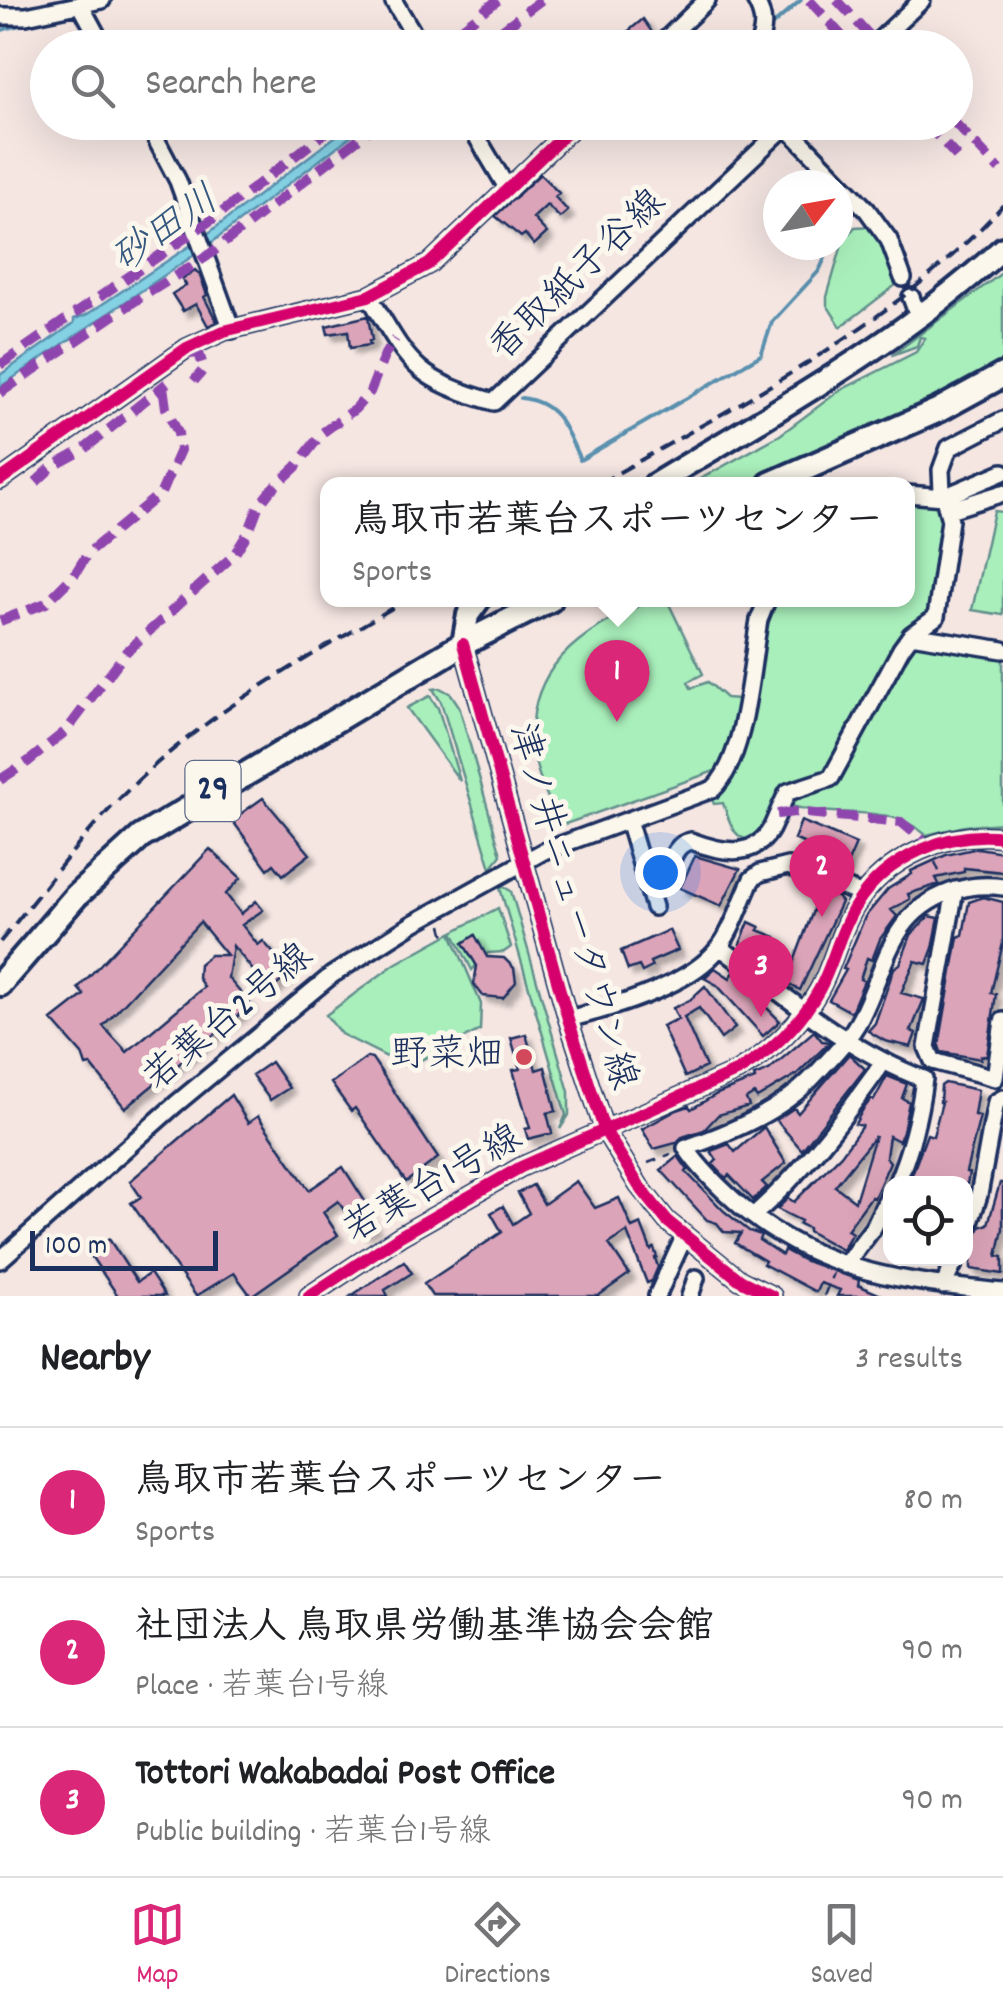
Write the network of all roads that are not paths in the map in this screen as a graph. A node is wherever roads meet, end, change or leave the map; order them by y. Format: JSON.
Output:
{"nodes":[{"id":1,"x":102,"y":0,"type":"edge"},
{"id":2,"x":393,"y":0,"type":"edge"},
{"id":3,"x":707,"y":0,"type":"edge"},
{"id":4,"x":755,"y":0,"type":"edge"},
{"id":5,"x":922,"y":0,"type":"edge"},
{"id":6,"x":80,"y":4,"type":"junction"},
{"id":7,"x":0,"y":16,"type":"edge"},
{"id":8,"x":94,"y":30,"type":"edge"},
{"id":9,"x":411,"y":30,"type":"edge"},
{"id":10,"x":676,"y":30,"type":"edge"},
{"id":11,"x":762,"y":30,"type":"edge"},
{"id":12,"x":889,"y":30,"type":"edge"},
{"id":13,"x":157,"y":140,"type":"edge"},
{"id":14,"x":479,"y":140,"type":"edge"},
{"id":15,"x":560,"y":140,"type":"edge"},
{"id":16,"x":769,"y":140,"type":"edge"},
{"id":17,"x":801,"y":140,"type":"edge"},
{"id":18,"x":509,"y":191,"type":"junction"},
{"id":19,"x":1003,"y":248,"type":"edge"},
{"id":20,"x":903,"y":278,"type":"dead end"},
{"id":21,"x":369,"y":296,"type":"junction"},
{"id":22,"x":232,"y":330,"type":"junction"},
{"id":23,"x":1003,"y":375,"type":"edge"},
{"id":24,"x":1003,"y":420,"type":"edge"},
{"id":25,"x":1003,"y":472,"type":"edge"},
{"id":26,"x":666,"y":477,"type":"edge"},
{"id":27,"x":786,"y":477,"type":"edge"},
{"id":28,"x":0,"y":480,"type":"edge"},
{"id":29,"x":1003,"y":493,"type":"edge"},
{"id":30,"x":915,"y":496,"type":"edge"},
{"id":31,"x":946,"y":503,"type":"junction"},
{"id":32,"x":473,"y":607,"type":"edge"},
{"id":33,"x":536,"y":607,"type":"edge"},
{"id":34,"x":764,"y":607,"type":"edge"},
{"id":35,"x":911,"y":635,"type":"junction"},
{"id":36,"x":463,"y":644,"type":"junction"},
{"id":37,"x":1003,"y":650,"type":"edge"},
{"id":38,"x":628,"y":820,"type":"junction"},
{"id":39,"x":1003,"y":838,"type":"edge"},
{"id":40,"x":524,"y":860,"type":"junction"},
{"id":41,"x":648,"y":885,"type":"junction"},
{"id":42,"x":1003,"y":887,"type":"edge"},
{"id":43,"x":951,"y":892,"type":"junction"},
{"id":44,"x":863,"y":895,"type":"junction"},
{"id":45,"x":654,"y":907,"type":"dead end"},
{"id":46,"x":720,"y":948,"type":"junction"},
{"id":47,"x":0,"y":984,"type":"edge"},
{"id":48,"x":805,"y":1011,"type":"junction"},
{"id":49,"x":568,"y":1019,"type":"junction"},
{"id":50,"x":1003,"y":1022,"type":"edge"},
{"id":51,"x":845,"y":1040,"type":"junction"},
{"id":52,"x":882,"y":1064,"type":"junction"},
{"id":53,"x":1003,"y":1098,"type":"edge"},
{"id":54,"x":604,"y":1129,"type":"junction"},
{"id":55,"x":899,"y":1176,"type":"edge"},
{"id":56,"x":883,"y":1208,"type":"edge"},
{"id":57,"x":973,"y":1214,"type":"edge"},
{"id":58,"x":753,"y":1216,"type":"junction"},
{"id":59,"x":684,"y":1236,"type":"junction"},
{"id":60,"x":0,"y":1260,"type":"edge"},
{"id":61,"x":841,"y":1264,"type":"junction"},
{"id":62,"x":954,"y":1266,"type":"edge"},
{"id":63,"x":696,"y":1278,"type":"dead end"},
{"id":64,"x":944,"y":1286,"type":"junction"},
{"id":65,"x":1003,"y":1292,"type":"edge"},
{"id":66,"x":309,"y":1296,"type":"edge"},
{"id":67,"x":656,"y":1296,"type":"edge"},
{"id":68,"x":690,"y":1296,"type":"edge"},
{"id":69,"x":772,"y":1296,"type":"edge"}],
"edges":[{"from":1,"to":6,"type":"street"},
{"from":2,"to":9,"type":"street"},
{"from":3,"to":10,"type":"street"},
{"from":4,"to":11,"type":"street"},
{"from":5,"to":12,"type":"street"},
{"from":6,"to":7,"type":"street"},
{"from":6,"to":8,"type":"street"},
{"from":13,"to":22,"type":"street"},
{"from":14,"to":18,"type":"street"},
{"from":15,"to":18,"type":"street"},
{"from":16,"to":21,"type":"street","name":"香取紙子谷線"},
{"from":17,"to":20,"type":"street"},
{"from":18,"to":21,"type":"street"},
{"from":19,"to":26,"type":"main road"},
{"from":21,"to":22,"type":"street"},
{"from":22,"to":28,"type":"street"},
{"from":23,"to":27,"type":"highway"},
{"from":24,"to":31,"type":"street"},
{"from":25,"to":31,"type":"street"},
{"from":29,"to":31,"type":"street"},
{"from":30,"to":31,"type":"street"},
{"from":31,"to":35,"type":"street"},
{"from":32,"to":36,"type":"main road"},
{"from":33,"to":36,"type":"highway","number":"29"},
{"from":34,"to":38,"type":"street","name":"若葉台2号線"},
{"from":35,"to":37,"type":"street"},
{"from":35,"to":41,"type":"street"},
{"from":36,"to":40,"type":"street","name":"津ノ井ニュータウン線"},
{"from":36,"to":47,"type":"highway","number":"29"},
{"from":38,"to":40,"type":"street","name":"若葉台2号線"},
{"from":38,"to":41,"type":"street"},
{"from":39,"to":44,"type":"street","name":"若葉台1号線"},
{"from":40,"to":49,"type":"street","name":"津ノ井ニュータウン線"},
{"from":40,"to":60,"type":"street","name":"若葉台2号線"},
{"from":41,"to":45,"type":"street"},
{"from":42,"to":43,"type":"street"},
{"from":43,"to":50,"type":"street"},
{"from":43,"to":51,"type":"street"},
{"from":44,"to":46,"type":"street"},
{"from":44,"to":48,"type":"street","name":"若葉台1号線"},
{"from":46,"to":48,"type":"street"},
{"from":46,"to":49,"type":"street"},
{"from":48,"to":51,"type":"street"},
{"from":48,"to":54,"type":"street","name":"若葉台1号線"},
{"from":49,"to":54,"type":"street","name":"津ノ井ニュータウン線"},
{"from":51,"to":52,"type":"street"},
{"from":51,"to":58,"type":"street"},
{"from":52,"to":55,"type":"street"},
{"from":52,"to":58,"type":"street"},
{"from":53,"to":57,"type":"street"},
{"from":54,"to":59,"type":"street","name":"津ノ井ニュータウン線"},
{"from":54,"to":66,"type":"street","name":"若葉台1号線"},
{"from":56,"to":61,"type":"street"},
{"from":58,"to":61,"type":"street"},
{"from":59,"to":67,"type":"street"},
{"from":59,"to":69,"type":"street","name":"津ノ井ニュータウン線"},
{"from":61,"to":64,"type":"street"},
{"from":62,"to":64,"type":"street"},
{"from":63,"to":68,"type":"street"},
{"from":64,"to":65,"type":"street"}]}
